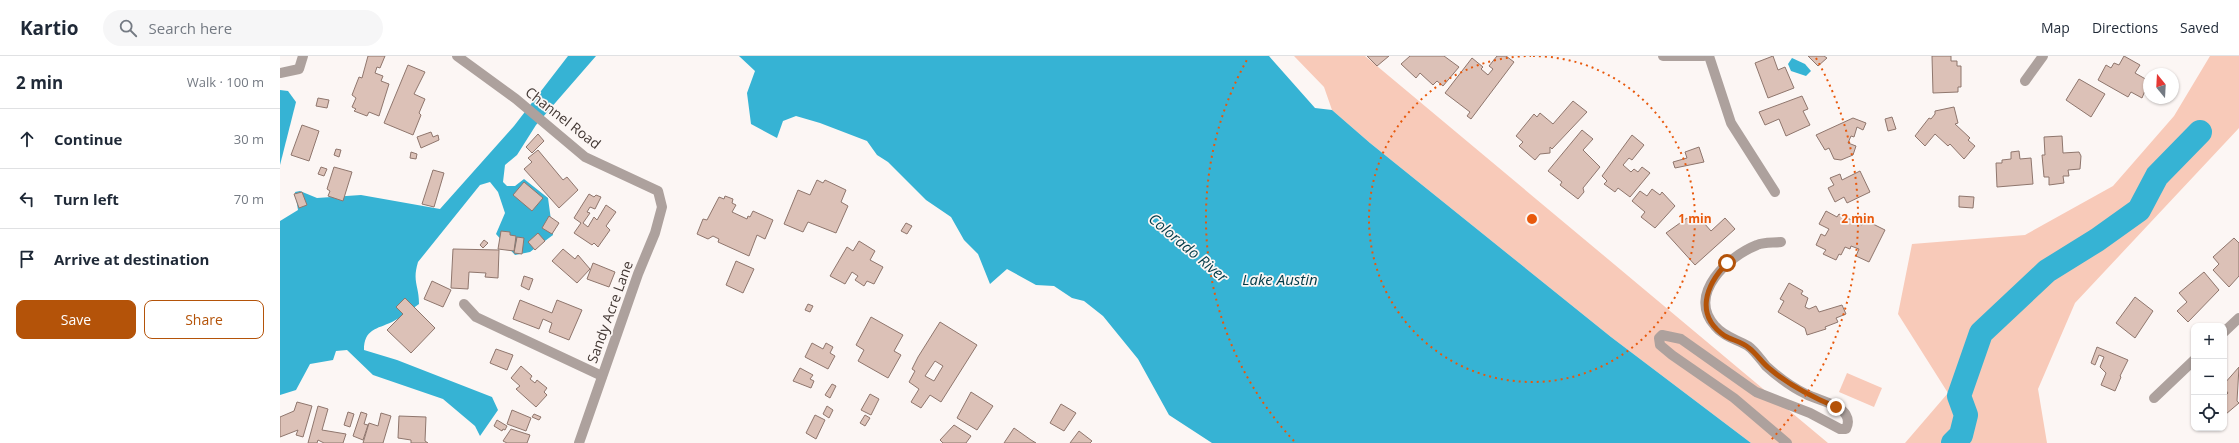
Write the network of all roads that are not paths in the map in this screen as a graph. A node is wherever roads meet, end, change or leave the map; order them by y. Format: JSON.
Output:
{"nodes":[{"id":1,"x":303,"y":56,"type":"edge"},
{"id":2,"x":457,"y":56,"type":"edge"},
{"id":3,"x":1663,"y":56,"type":"edge"},
{"id":4,"x":1704,"y":56,"type":"edge"},
{"id":5,"x":1709,"y":56,"type":"edge"},
{"id":6,"x":2043,"y":56,"type":"edge"},
{"id":7,"x":280,"y":73,"type":"edge"},
{"id":8,"x":2025,"y":81,"type":"dead end"},
{"id":9,"x":658,"y":191,"type":"joint"},
{"id":10,"x":1775,"y":192,"type":"dead end"},
{"id":11,"x":1781,"y":242,"type":"dead end"},
{"id":12,"x":464,"y":304,"type":"dead end"},
{"id":13,"x":2239,"y":318,"type":"edge"},
{"id":14,"x":2227,"y":329,"type":"edge"},
{"id":15,"x":2191,"y":363,"type":"edge"},
{"id":16,"x":602,"y":376,"type":"junction"},
{"id":17,"x":2154,"y":398,"type":"dead end"},
{"id":18,"x":579,"y":443,"type":"edge"},
{"id":19,"x":1787,"y":443,"type":"edge"}],
"edges":[{"from":1,"to":7,"type":"street"},
{"from":2,"to":9,"type":"street","name":"Channel Road"},
{"from":3,"to":4,"type":"street"},
{"from":5,"to":10,"type":"street"},
{"from":6,"to":8,"type":"street"},
{"from":9,"to":16,"type":"street","name":"Sandy Acre Lane"},
{"from":11,"to":19,"type":"street"},
{"from":12,"to":16,"type":"street"},
{"from":13,"to":14,"type":"street"},
{"from":15,"to":17,"type":"street"},
{"from":16,"to":18,"type":"street","name":"Sandy Acre Lane"}]}
